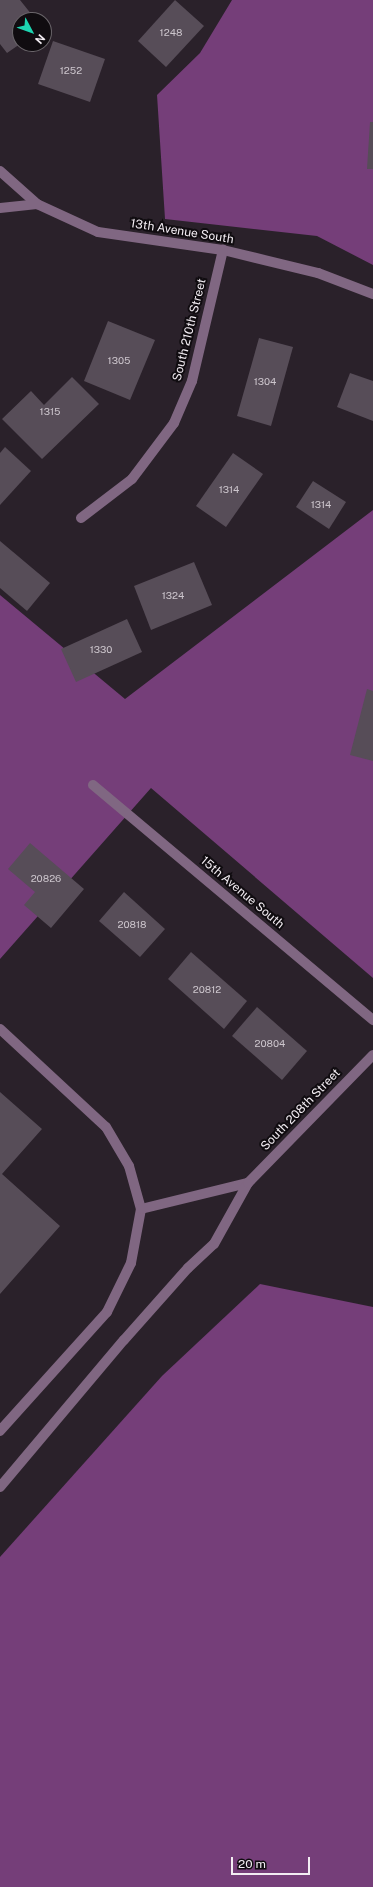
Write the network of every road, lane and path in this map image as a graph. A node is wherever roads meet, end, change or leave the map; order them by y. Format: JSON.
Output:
{"nodes":[{"id":1,"x":0,"y":171,"type":"edge"},
{"id":2,"x":36,"y":204,"type":"junction"},
{"id":3,"x":0,"y":208,"type":"edge"},
{"id":4,"x":223,"y":250,"type":"junction"},
{"id":5,"x":373,"y":294,"type":"edge"},
{"id":6,"x":81,"y":518,"type":"dead end"},
{"id":7,"x":93,"y":785,"type":"dead end"},
{"id":8,"x":373,"y":1020,"type":"edge"},
{"id":9,"x":0,"y":1029,"type":"edge"},
{"id":10,"x":373,"y":1055,"type":"edge"},
{"id":11,"x":248,"y":1183,"type":"junction"},
{"id":12,"x":141,"y":1208,"type":"junction"},
{"id":13,"x":0,"y":1431,"type":"edge"},
{"id":14,"x":0,"y":1487,"type":"edge"}],
"edges":[{"from":1,"to":2,"type":"street","name":"13th Avenue South"},
{"from":2,"to":3,"type":"street"},
{"from":2,"to":4,"type":"street","name":"13th Avenue South"},
{"from":4,"to":5,"type":"street","name":"13th Avenue South"},
{"from":4,"to":6,"type":"street","name":"South 210th Street"},
{"from":7,"to":8,"type":"street","name":"15th Avenue South"},
{"from":9,"to":12,"type":"street"},
{"from":10,"to":11,"type":"street","name":"South 208th Street"},
{"from":11,"to":12,"type":"street"},
{"from":11,"to":14,"type":"street","name":"South 208th Street"},
{"from":12,"to":13,"type":"street"}]}
